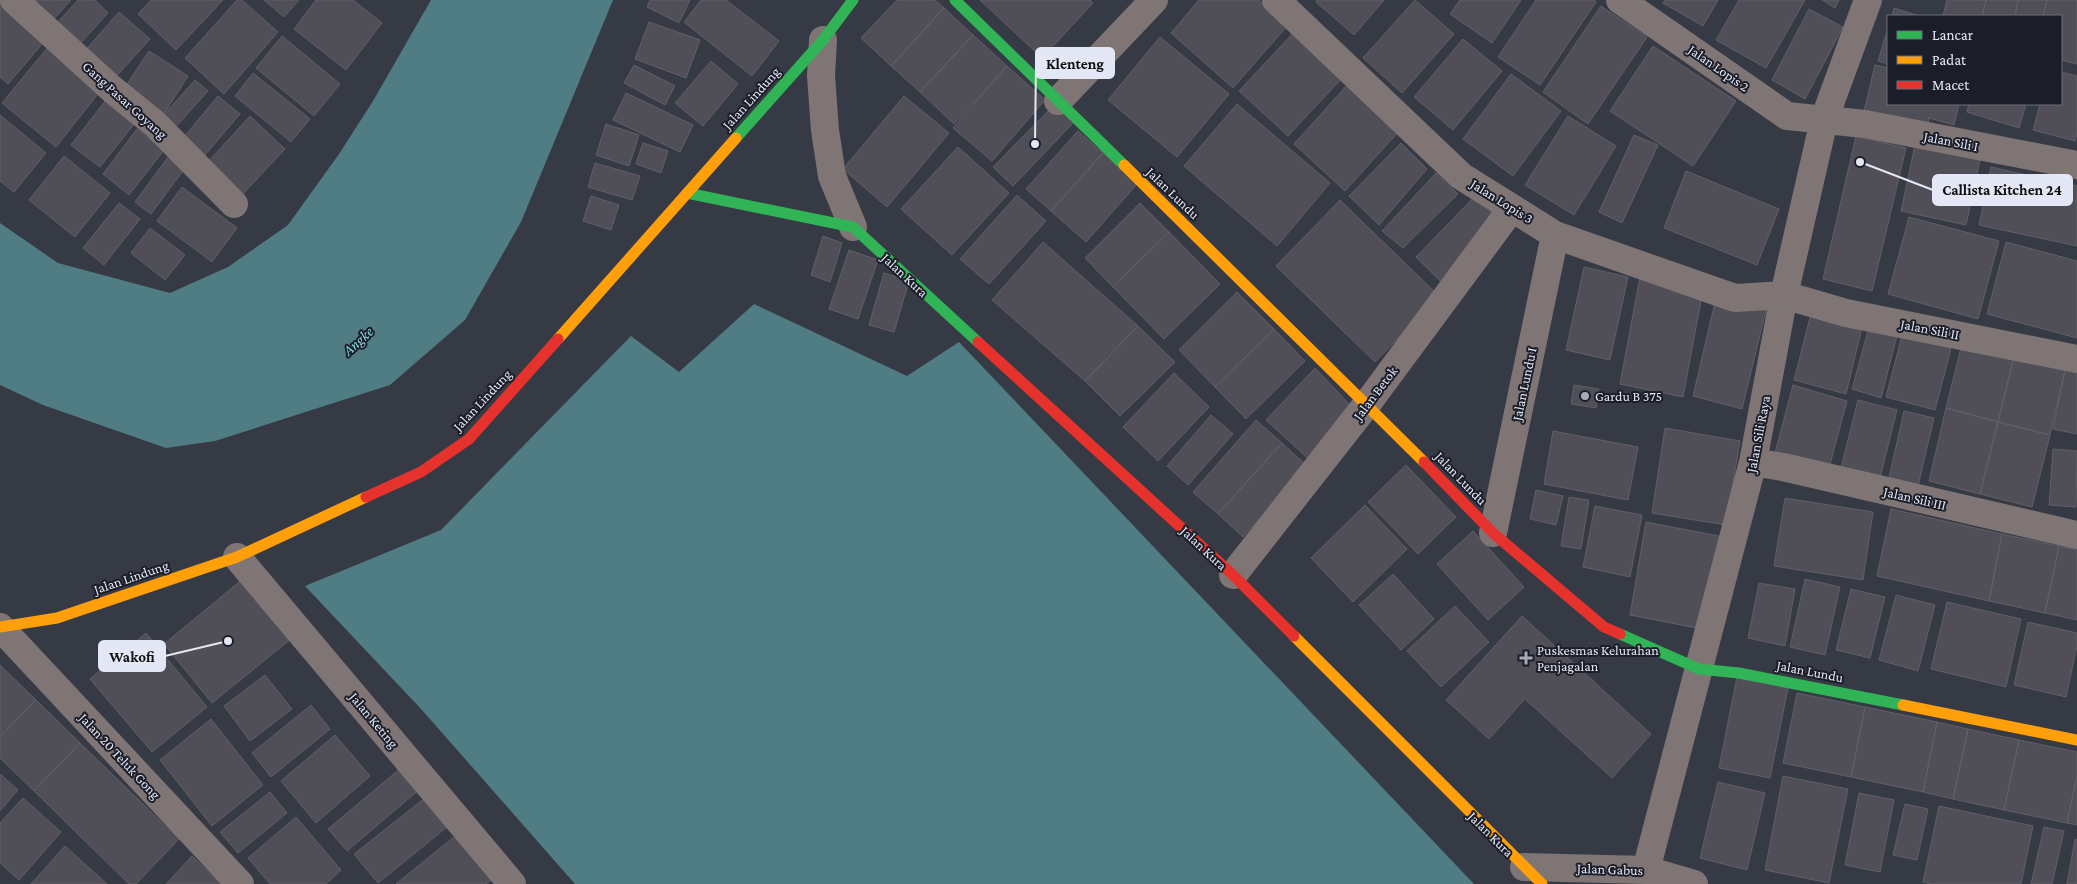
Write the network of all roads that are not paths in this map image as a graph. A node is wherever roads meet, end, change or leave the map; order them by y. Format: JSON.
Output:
{"nodes":[{"id":1,"x":14,"y":0,"type":"edge"},
{"id":2,"x":853,"y":0,"type":"edge"},
{"id":3,"x":955,"y":0,"type":"edge"},
{"id":4,"x":1154,"y":0,"type":"edge"},
{"id":5,"x":1276,"y":0,"type":"edge"},
{"id":6,"x":1620,"y":0,"type":"edge"},
{"id":7,"x":1868,"y":0,"type":"edge"},
{"id":8,"x":823,"y":40,"type":"junction"},
{"id":9,"x":1058,"y":101,"type":"junction"},
{"id":10,"x":1824,"y":120,"type":"junction"},
{"id":11,"x":2077,"y":165,"type":"edge"},
{"id":12,"x":686,"y":193,"type":"junction"},
{"id":13,"x":234,"y":204,"type":"dead end"},
{"id":14,"x":1512,"y":208,"type":"junction"},
{"id":15,"x":853,"y":227,"type":"junction"},
{"id":16,"x":1555,"y":235,"type":"junction"},
{"id":17,"x":1784,"y":295,"type":"junction"},
{"id":18,"x":2077,"y":359,"type":"edge"},
{"id":19,"x":1367,"y":404,"type":"junction"},
{"id":20,"x":1753,"y":462,"type":"junction"},
{"id":21,"x":1493,"y":533,"type":"junction"},
{"id":22,"x":2077,"y":535,"type":"edge"},
{"id":23,"x":237,"y":557,"type":"junction"},
{"id":24,"x":1233,"y":575,"type":"junction"},
{"id":25,"x":0,"y":627,"type":"edge"},
{"id":26,"x":1699,"y":668,"type":"junction"},
{"id":27,"x":2077,"y":740,"type":"edge"},
{"id":28,"x":1646,"y":870,"type":"junction"},
{"id":29,"x":1533,"y":875,"type":"edge"},
{"id":30,"x":240,"y":884,"type":"edge"},
{"id":31,"x":512,"y":884,"type":"edge"},
{"id":32,"x":1694,"y":884,"type":"edge"}],
"edges":[{"from":1,"to":13,"type":"street","name":"Gang Pasar Goyang"},
{"from":2,"to":8,"type":"street","name":"Jalan Lindung"},
{"from":3,"to":9,"type":"street","name":"Jalan Lundu"},
{"from":4,"to":9,"type":"street"},
{"from":5,"to":14,"type":"street","name":"Jalan Lopis 3"},
{"from":6,"to":10,"type":"street","name":"Jalan Lopis 2"},
{"from":7,"to":10,"type":"street","name":"Jalan Sili Raya"},
{"from":8,"to":12,"type":"street","name":"Jalan Lindung"},
{"from":8,"to":15,"type":"street","name":"Jalan Kura"},
{"from":9,"to":19,"type":"street","name":"Jalan Lundu"},
{"from":10,"to":11,"type":"street","name":"Jalan Sili I"},
{"from":10,"to":17,"type":"street","name":"Jalan Sili Raya"},
{"from":12,"to":15,"type":"street"},
{"from":12,"to":23,"type":"street","name":"Jalan Lindung"},
{"from":14,"to":16,"type":"street","name":"Jalan Lopis 3"},
{"from":14,"to":19,"type":"street","name":"Jalan Betok"},
{"from":15,"to":24,"type":"street","name":"Jalan Kura"},
{"from":16,"to":17,"type":"street","name":"Jalan Lopis 3"},
{"from":16,"to":21,"type":"street","name":"Jalan Lundu I"},
{"from":17,"to":18,"type":"street","name":"Jalan Sili II"},
{"from":17,"to":20,"type":"street","name":"Jalan Sili Raya"},
{"from":19,"to":21,"type":"street","name":"Jalan Lundu"},
{"from":19,"to":24,"type":"street","name":"Jalan Betok"},
{"from":20,"to":22,"type":"street","name":"Jalan Sili III"},
{"from":20,"to":26,"type":"street","name":"Jalan Sili Raya"},
{"from":21,"to":26,"type":"street","name":"Jalan Lundu"},
{"from":23,"to":25,"type":"street","name":"Jalan Lindung"},
{"from":23,"to":31,"type":"street","name":"Jalan Keting"},
{"from":24,"to":29,"type":"street","name":"Jalan Kura"},
{"from":25,"to":30,"type":"street","name":"Jalan 20 Teluk Gong"},
{"from":26,"to":27,"type":"street","name":"Jalan Lundu"},
{"from":26,"to":28,"type":"street","name":"Jalan Sili Raya"},
{"from":28,"to":29,"type":"street","name":"Jalan Gabus"},
{"from":28,"to":32,"type":"street","name":"Jalan Gabus"}]}
